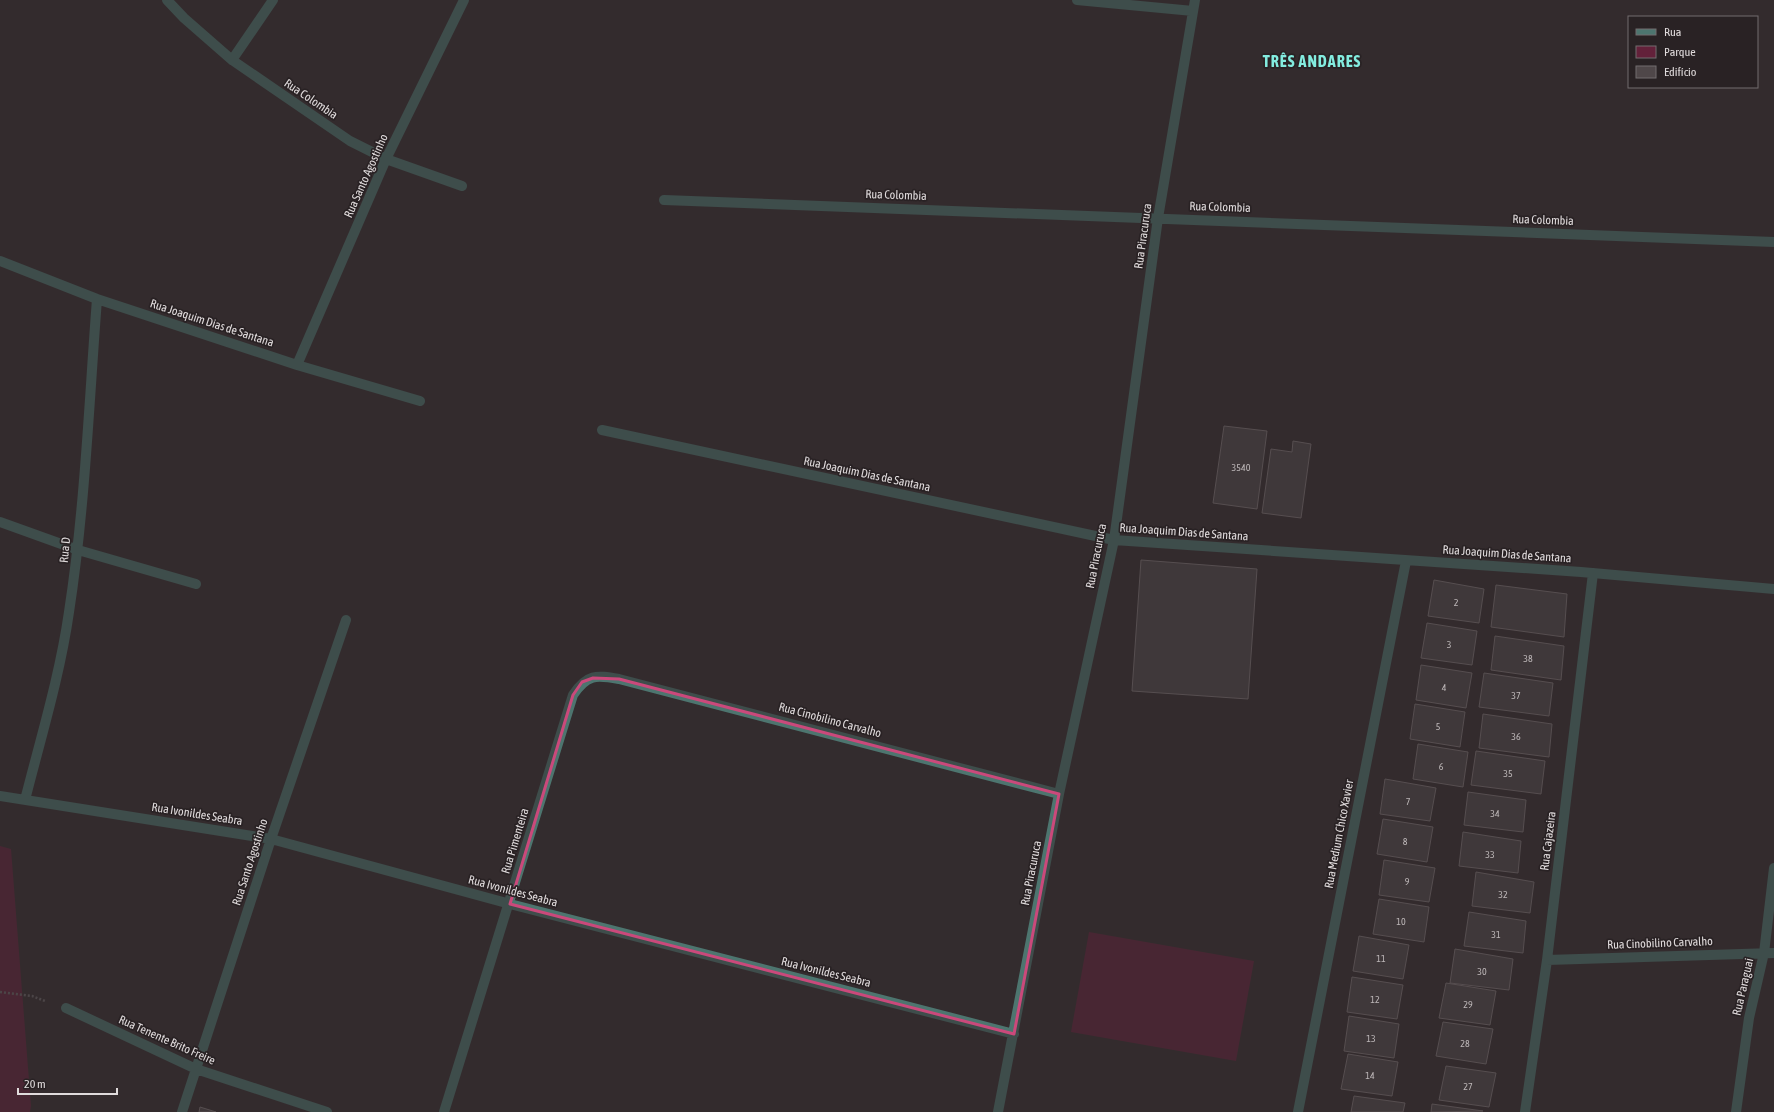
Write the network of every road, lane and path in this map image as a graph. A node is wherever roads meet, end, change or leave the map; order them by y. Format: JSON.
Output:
{"nodes":[{"id":1,"x":167,"y":0,"type":"edge"},
{"id":2,"x":273,"y":0,"type":"edge"},
{"id":3,"x":464,"y":0,"type":"edge"},
{"id":4,"x":1077,"y":0,"type":"edge"},
{"id":5,"x":1196,"y":0,"type":"edge"},
{"id":6,"x":1193,"y":11,"type":"junction"},
{"id":7,"x":232,"y":60,"type":"junction"},
{"id":8,"x":386,"y":159,"type":"junction"},
{"id":9,"x":462,"y":186,"type":"dead end"},
{"id":10,"x":664,"y":200,"type":"dead end"},
{"id":11,"x":1158,"y":218,"type":"junction"},
{"id":12,"x":1774,"y":242,"type":"edge"},
{"id":13,"x":0,"y":261,"type":"edge"},
{"id":14,"x":97,"y":299,"type":"junction"},
{"id":15,"x":297,"y":365,"type":"junction"},
{"id":16,"x":420,"y":401,"type":"dead end"},
{"id":17,"x":602,"y":430,"type":"dead end"},
{"id":18,"x":0,"y":522,"type":"edge"},
{"id":19,"x":1114,"y":540,"type":"junction"},
{"id":20,"x":78,"y":550,"type":"junction"},
{"id":21,"x":1406,"y":561,"type":"junction"},
{"id":22,"x":1593,"y":573,"type":"junction"},
{"id":23,"x":196,"y":584,"type":"dead end"},
{"id":24,"x":1774,"y":589,"type":"edge"},
{"id":25,"x":346,"y":620,"type":"dead end"},
{"id":26,"x":593,"y":678,"type":"joint"},
{"id":27,"x":1059,"y":794,"type":"junction"},
{"id":28,"x":0,"y":796,"type":"edge"},
{"id":29,"x":25,"y":800,"type":"junction"},
{"id":30,"x":271,"y":839,"type":"junction"},
{"id":31,"x":1774,"y":868,"type":"edge"},
{"id":32,"x":510,"y":904,"type":"junction"},
{"id":33,"x":1769,"y":953,"type":"edge"},
{"id":34,"x":1547,"y":960,"type":"junction"},
{"id":35,"x":0,"y":992,"type":"edge"},
{"id":36,"x":32,"y":996,"type":"dead end"},
{"id":37,"x":66,"y":1008,"type":"dead end"},
{"id":38,"x":1014,"y":1034,"type":"junction"},
{"id":39,"x":196,"y":1070,"type":"junction"},
{"id":40,"x":182,"y":1112,"type":"edge"},
{"id":41,"x":327,"y":1112,"type":"edge"},
{"id":42,"x":444,"y":1112,"type":"edge"},
{"id":43,"x":998,"y":1112,"type":"edge"},
{"id":44,"x":1298,"y":1112,"type":"edge"},
{"id":45,"x":1525,"y":1112,"type":"edge"},
{"id":46,"x":1736,"y":1112,"type":"edge"}],
"edges":[{"from":1,"to":7,"type":"street","name":"Rua Colombia"},
{"from":2,"to":7,"type":"street"},
{"from":3,"to":8,"type":"street","name":"Rua Santo Agostinho"},
{"from":4,"to":6,"type":"street"},
{"from":5,"to":6,"type":"street","name":"Rua Piracuruca"},
{"from":6,"to":11,"type":"street","name":"Rua Piracuruca"},
{"from":7,"to":8,"type":"street","name":"Rua Colombia"},
{"from":8,"to":9,"type":"street","name":"Rua Colombia"},
{"from":8,"to":15,"type":"street","name":"Rua Santo Agostinho"},
{"from":10,"to":11,"type":"street","name":"Rua Colombia"},
{"from":11,"to":12,"type":"street","name":"Rua Colombia"},
{"from":11,"to":19,"type":"street","name":"Rua Piracuruca"},
{"from":13,"to":14,"type":"street","name":"Rua Joaquim Dias de Santana"},
{"from":14,"to":15,"type":"street","name":"Rua Joaquim Dias de Santana"},
{"from":14,"to":20,"type":"street","name":"Rua D"},
{"from":15,"to":16,"type":"street","name":"Rua Joaquim Dias de Santana"},
{"from":17,"to":19,"type":"street","name":"Rua Joaquim Dias de Santana"},
{"from":18,"to":20,"type":"street"},
{"from":19,"to":21,"type":"street","name":"Rua Joaquim Dias de Santana"},
{"from":19,"to":27,"type":"street","name":"Rua Piracuruca"},
{"from":20,"to":23,"type":"street"},
{"from":20,"to":29,"type":"street","name":"Rua D"},
{"from":21,"to":22,"type":"street","name":"Rua Joaquim Dias de Santana"},
{"from":21,"to":44,"type":"street","name":"Rua Medium Chico Xavier"},
{"from":22,"to":24,"type":"street","name":"Rua Joaquim Dias de Santana"},
{"from":22,"to":34,"type":"street","name":"Rua Cajazeira"},
{"from":25,"to":30,"type":"street","name":"Rua Santo Agostinho"},
{"from":26,"to":27,"type":"street","name":"Rua Cinobilino Carvalho"},
{"from":26,"to":32,"type":"street","name":"Rua Pimenteira"},
{"from":27,"to":38,"type":"street","name":"Rua Piracuruca"},
{"from":28,"to":29,"type":"street","name":"Rua Ivonildes Seabra"},
{"from":29,"to":30,"type":"street","name":"Rua Ivonildes Seabra"},
{"from":30,"to":32,"type":"street","name":"Rua Ivonildes Seabra"},
{"from":30,"to":39,"type":"street","name":"Rua Santo Agostinho"},
{"from":31,"to":33,"type":"street","name":"Rua Paraguai"},
{"from":32,"to":38,"type":"street","name":"Rua Ivonildes Seabra"},
{"from":32,"to":42,"type":"street","name":"Rua Pimenteira"},
{"from":33,"to":34,"type":"street","name":"Rua Cinobilino Carvalho"},
{"from":33,"to":46,"type":"street","name":"Rua Paraguai"},
{"from":34,"to":45,"type":"street","name":"Rua Cajazeira"},
{"from":35,"to":36,"type":"path"},
{"from":37,"to":39,"type":"street","name":"Rua Tenente Brito Freire"},
{"from":38,"to":43,"type":"street","name":"Rua Piracuruca"},
{"from":39,"to":40,"type":"street","name":"Rua Santo Agostinho"},
{"from":39,"to":41,"type":"street","name":"Rua Tenente Brito Freire"}]}
